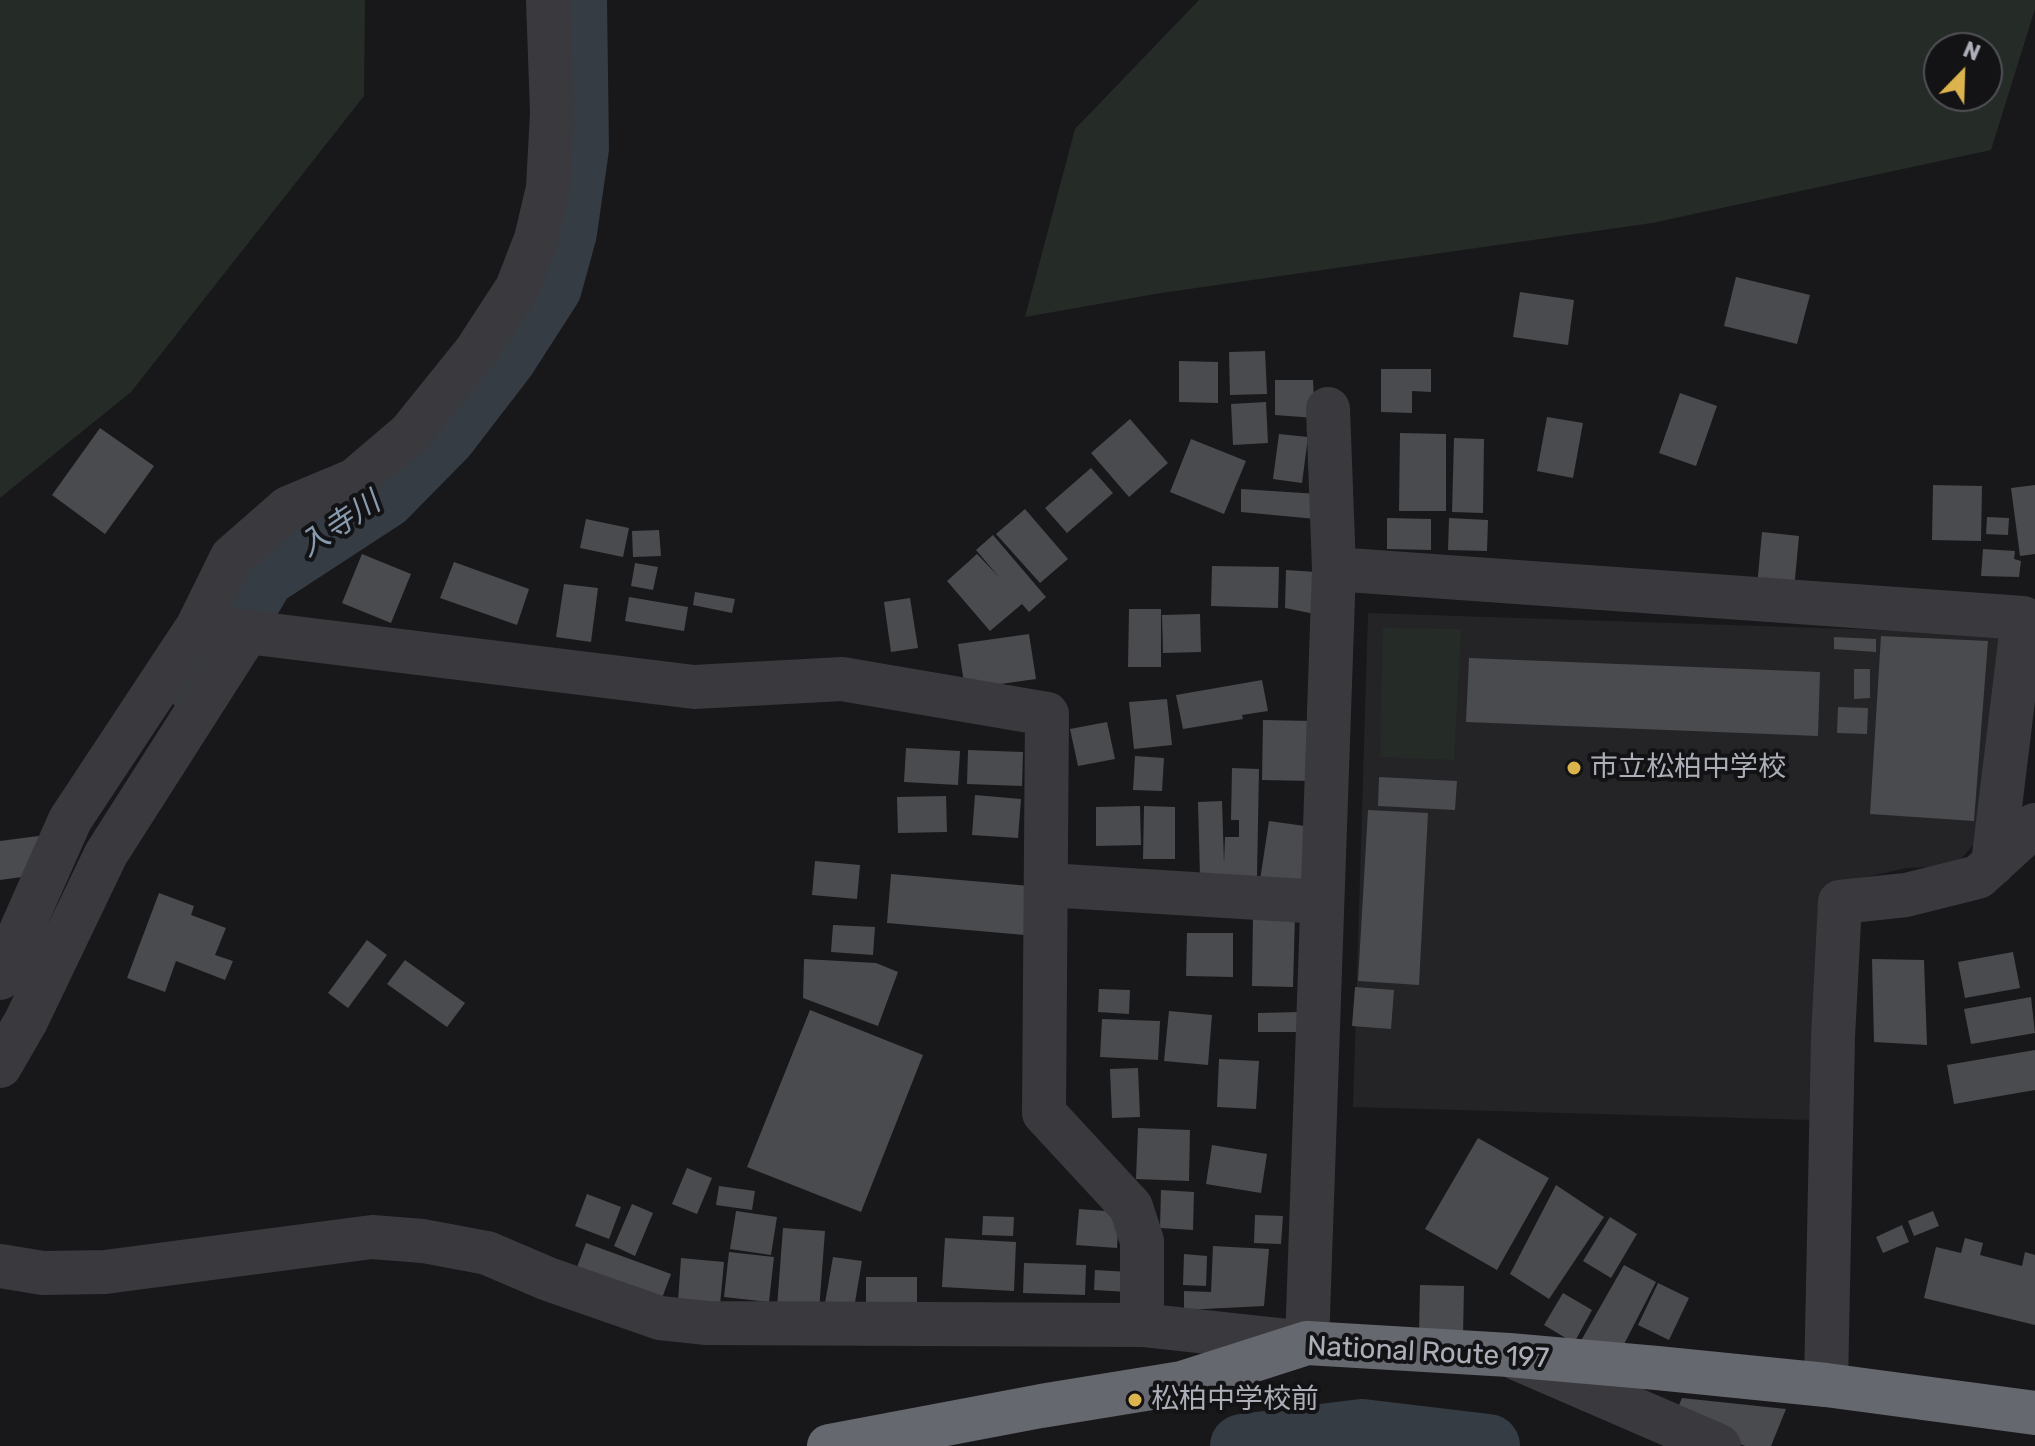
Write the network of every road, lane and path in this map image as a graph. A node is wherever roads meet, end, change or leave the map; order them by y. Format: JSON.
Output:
{"nodes":[{"id":1,"x":548,"y":0,"type":"edge"},
{"id":2,"x":1328,"y":409,"type":"dead end"},
{"id":3,"x":1334,"y":569,"type":"junction"},
{"id":4,"x":199,"y":626,"type":"junction"},
{"id":5,"x":245,"y":633,"type":"junction"},
{"id":6,"x":2035,"y":825,"type":"edge"},
{"id":7,"x":1993,"y":864,"type":"junction"},
{"id":8,"x":1048,"y":885,"type":"junction"},
{"id":9,"x":1322,"y":902,"type":"junction"},
{"id":10,"x":1,"y":973,"type":"edge"},
{"id":11,"x":0,"y":1066,"type":"edge"},
{"id":12,"x":0,"y":1266,"type":"edge"},
{"id":13,"x":1142,"y":1325,"type":"junction"},
{"id":14,"x":1307,"y":1343,"type":"junction"},
{"id":15,"x":1509,"y":1355,"type":"junction"},
{"id":16,"x":1826,"y":1385,"type":"junction"},
{"id":17,"x":2035,"y":1413,"type":"edge"},
{"id":18,"x":829,"y":1446,"type":"edge"},
{"id":19,"x":1719,"y":1446,"type":"edge"}],
"edges":[{"from":1,"to":4,"type":"street"},
{"from":2,"to":3,"type":"street"},
{"from":3,"to":7,"type":"street"},
{"from":3,"to":9,"type":"street"},
{"from":4,"to":5,"type":"street"},
{"from":4,"to":10,"type":"street"},
{"from":5,"to":8,"type":"street"},
{"from":5,"to":11,"type":"street"},
{"from":6,"to":7,"type":"street"},
{"from":7,"to":16,"type":"street"},
{"from":8,"to":9,"type":"street"},
{"from":8,"to":13,"type":"street"},
{"from":9,"to":14,"type":"street"},
{"from":12,"to":13,"type":"street"},
{"from":13,"to":14,"type":"street"},
{"from":14,"to":15,"type":"highway","name":"National Route 197"},
{"from":14,"to":18,"type":"highway","name":"National Route 197"},
{"from":15,"to":16,"type":"highway","name":"National Route 197"},
{"from":15,"to":19,"type":"street"},
{"from":16,"to":17,"type":"highway","name":"National Route 197"}]}
